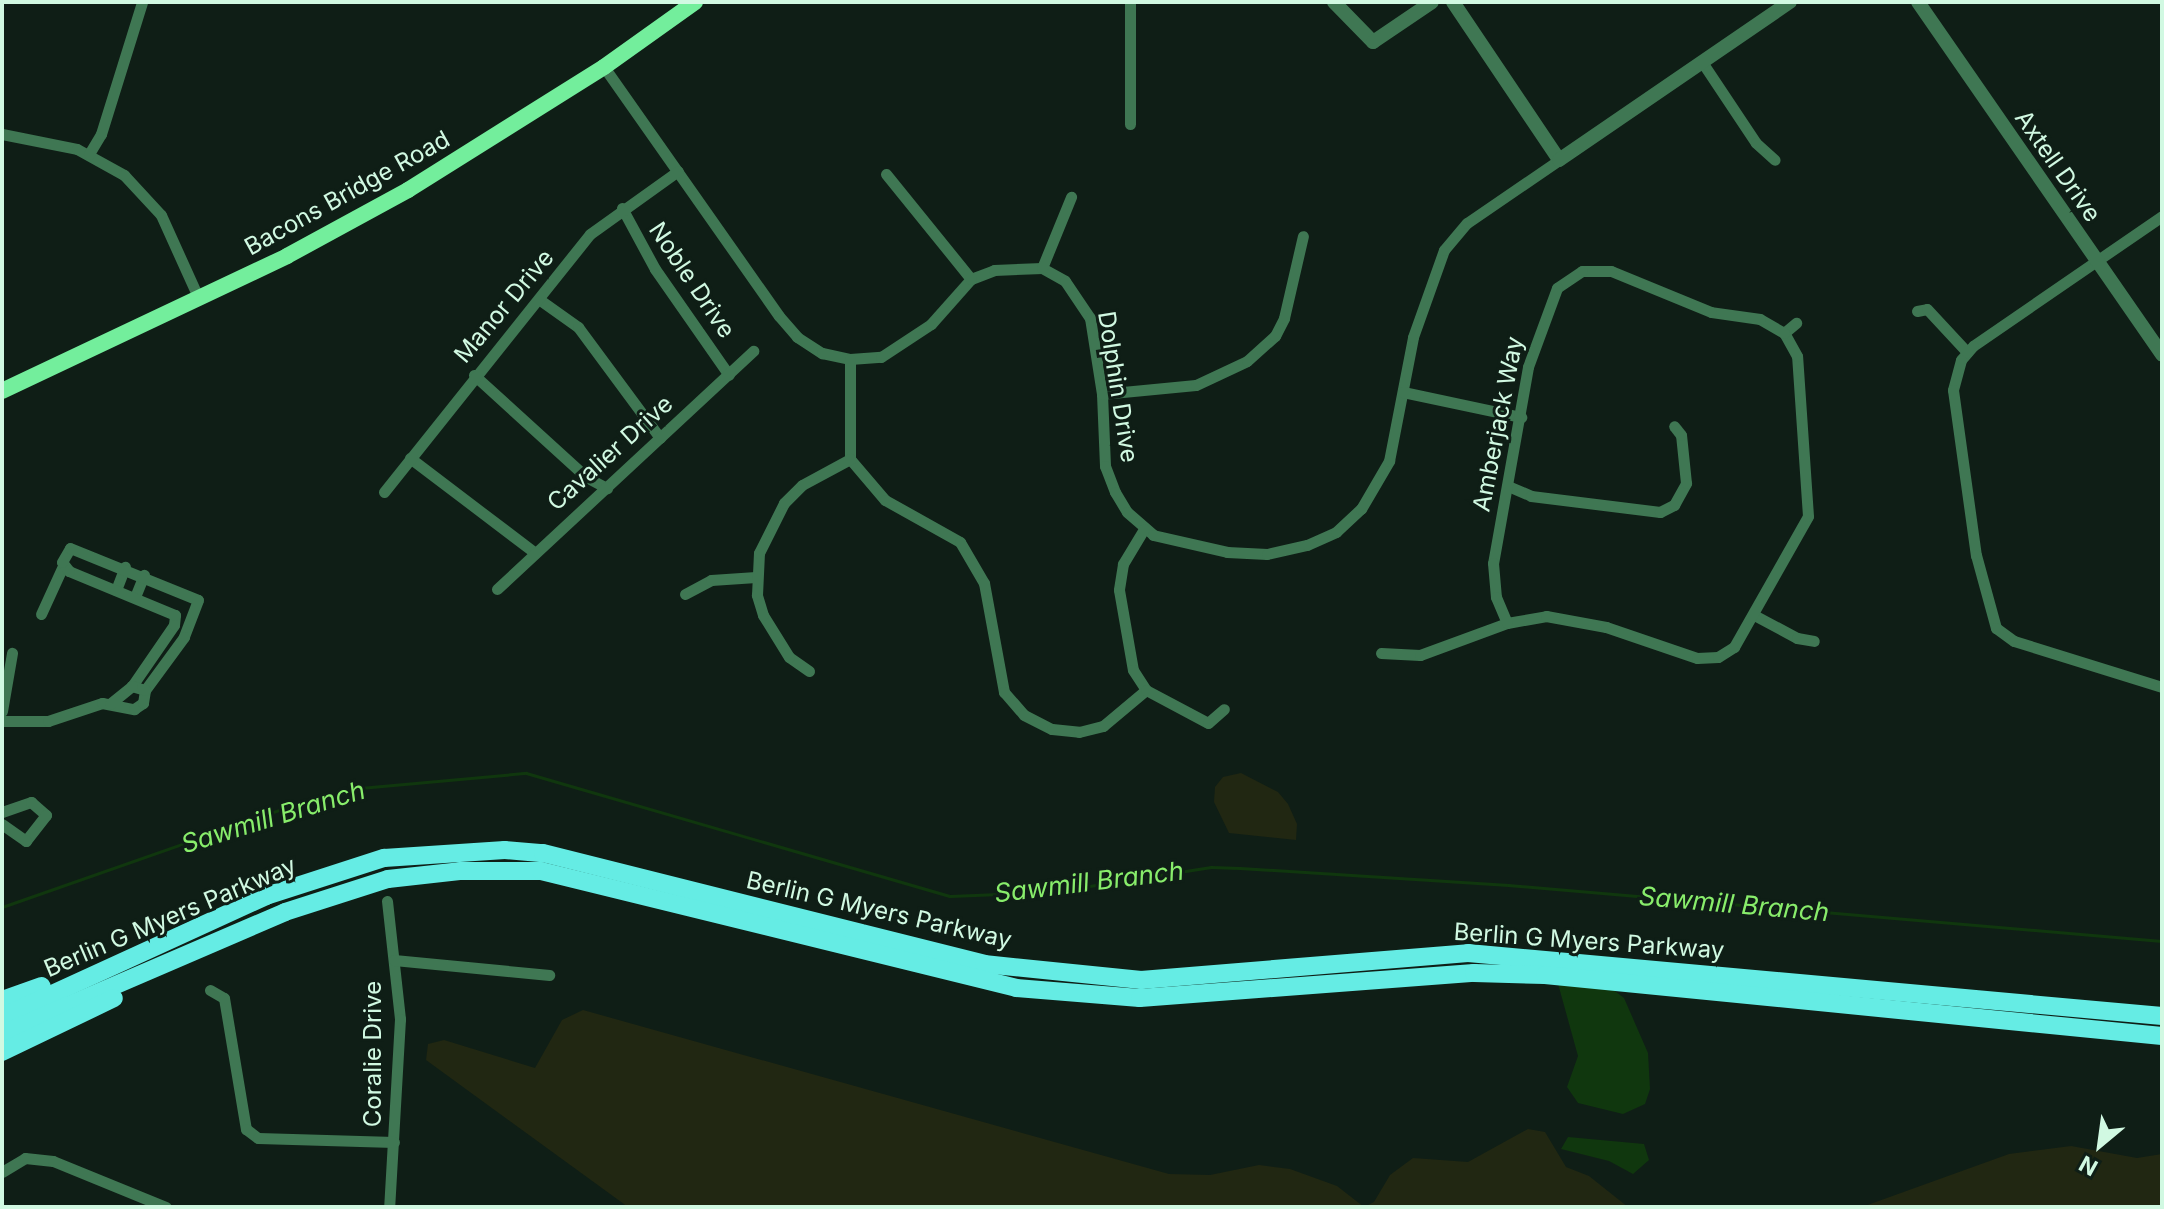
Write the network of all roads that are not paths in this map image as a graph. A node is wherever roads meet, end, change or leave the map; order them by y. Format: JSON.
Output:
{"nodes":[{"id":1,"x":142,"y":2,"type":"edge"},
{"id":2,"x":695,"y":2,"type":"edge"},
{"id":3,"x":1130,"y":2,"type":"edge"},
{"id":4,"x":1334,"y":2,"type":"edge"},
{"id":5,"x":1432,"y":2,"type":"edge"},
{"id":6,"x":1453,"y":2,"type":"edge"},
{"id":7,"x":1790,"y":2,"type":"edge"},
{"id":8,"x":1918,"y":2,"type":"edge"},
{"id":9,"x":1702,"y":62,"type":"junction"},
{"id":10,"x":604,"y":67,"type":"junction"},
{"id":11,"x":1130,"y":124,"type":"dead end"},
{"id":12,"x":2,"y":134,"type":"edge"},
{"id":13,"x":89,"y":154,"type":"junction"},
{"id":14,"x":1559,"y":160,"type":"junction"},
{"id":15,"x":1775,"y":160,"type":"dead end"},
{"id":16,"x":678,"y":171,"type":"junction"},
{"id":17,"x":886,"y":174,"type":"dead end"},
{"id":18,"x":1071,"y":197,"type":"dead end"},
{"id":19,"x":622,"y":208,"type":"junction"},
{"id":20,"x":2162,"y":216,"type":"edge"},
{"id":21,"x":1303,"y":236,"type":"dead end"},
{"id":22,"x":2097,"y":261,"type":"junction"},
{"id":23,"x":1042,"y":268,"type":"junction"},
{"id":24,"x":971,"y":279,"type":"junction"},
{"id":25,"x":199,"y":299,"type":"junction"},
{"id":26,"x":540,"y":300,"type":"junction"},
{"id":27,"x":1917,"y":311,"type":"dead end"},
{"id":28,"x":1796,"y":323,"type":"dead end"},
{"id":29,"x":1784,"y":333,"type":"junction"},
{"id":30,"x":753,"y":351,"type":"dead end"},
{"id":31,"x":1967,"y":352,"type":"junction"},
{"id":32,"x":2162,"y":355,"type":"edge"},
{"id":33,"x":850,"y":359,"type":"junction"},
{"id":34,"x":474,"y":375,"type":"junction"},
{"id":35,"x":729,"y":375,"type":"junction"},
{"id":36,"x":2,"y":391,"type":"edge"},
{"id":37,"x":1403,"y":392,"type":"junction"},
{"id":38,"x":1102,"y":394,"type":"junction"},
{"id":39,"x":1521,"y":417,"type":"junction"},
{"id":40,"x":1674,"y":426,"type":"dead end"},
{"id":41,"x":660,"y":438,"type":"junction"},
{"id":42,"x":410,"y":458,"type":"junction"},
{"id":43,"x":850,"y":459,"type":"junction"},
{"id":44,"x":1508,"y":486,"type":"junction"},
{"id":45,"x":607,"y":488,"type":"junction"},
{"id":46,"x":384,"y":492,"type":"dead end"},
{"id":47,"x":1144,"y":529,"type":"junction"},
{"id":48,"x":535,"y":553,"type":"junction"},
{"id":49,"x":63,"y":566,"type":"junction"},
{"id":50,"x":125,"y":567,"type":"junction"},
{"id":51,"x":144,"y":575,"type":"junction"},
{"id":52,"x":756,"y":577,"type":"junction"},
{"id":53,"x":497,"y":589,"type":"dead end"},
{"id":54,"x":116,"y":590,"type":"junction"},
{"id":55,"x":685,"y":594,"type":"dead end"},
{"id":56,"x":135,"y":597,"type":"junction"},
{"id":57,"x":41,"y":614,"type":"dead end"},
{"id":58,"x":1754,"y":615,"type":"junction"},
{"id":59,"x":1507,"y":623,"type":"junction"},
{"id":60,"x":1814,"y":641,"type":"dead end"},
{"id":61,"x":12,"y":653,"type":"dead end"},
{"id":62,"x":1381,"y":653,"type":"dead end"},
{"id":63,"x":809,"y":671,"type":"dead end"},
{"id":64,"x":132,"y":686,"type":"junction"},
{"id":65,"x":2162,"y":687,"type":"edge"},
{"id":66,"x":145,"y":690,"type":"junction"},
{"id":67,"x":1146,"y":690,"type":"junction"},
{"id":68,"x":110,"y":704,"type":"junction"},
{"id":69,"x":1224,"y":709,"type":"dead end"},
{"id":70,"x":2,"y":711,"type":"edge"},
{"id":71,"x":2,"y":721,"type":"edge"},
{"id":72,"x":2,"y":812,"type":"edge"},
{"id":73,"x":2,"y":824,"type":"edge"},
{"id":74,"x":542,"y":862,"type":"junction"},
{"id":75,"x":387,"y":901,"type":"dead end"},
{"id":76,"x":221,"y":941,"type":"junction"},
{"id":77,"x":138,"y":951,"type":"junction"},
{"id":78,"x":394,"y":960,"type":"junction"},
{"id":79,"x":549,"y":975,"type":"dead end"},
{"id":80,"x":1754,"y":977,"type":"junction"},
{"id":81,"x":210,"y":990,"type":"dead end"},
{"id":82,"x":1752,"y":998,"type":"junction"},
{"id":83,"x":2,"y":1000,"type":"edge"},
{"id":84,"x":2162,"y":1016,"type":"edge"},
{"id":85,"x":2,"y":1017,"type":"edge"},
{"id":86,"x":2,"y":1034,"type":"edge"},
{"id":87,"x":2162,"y":1036,"type":"edge"},
{"id":88,"x":2,"y":1052,"type":"edge"},
{"id":89,"x":394,"y":1142,"type":"junction"},
{"id":90,"x":2,"y":1172,"type":"edge"},
{"id":91,"x":166,"y":1207,"type":"edge"},
{"id":92,"x":389,"y":1207,"type":"edge"}],
"edges":[{"from":1,"to":13,"type":"street"},
{"from":2,"to":10,"type":"main road","name":"Bacons Bridge Road"},
{"from":3,"to":11,"type":"street"},
{"from":4,"to":5,"type":"street"},
{"from":6,"to":14,"type":"street"},
{"from":7,"to":9,"type":"street"},
{"from":8,"to":22,"type":"street","name":"Axtell Drive"},
{"from":9,"to":14,"type":"street"},
{"from":9,"to":15,"type":"street"},
{"from":10,"to":16,"type":"street"},
{"from":10,"to":25,"type":"main road","name":"Bacons Bridge Road"},
{"from":12,"to":13,"type":"street"},
{"from":13,"to":25,"type":"street"},
{"from":14,"to":37,"type":"street"},
{"from":16,"to":19,"type":"street","name":"Manor Drive"},
{"from":16,"to":33,"type":"street"},
{"from":17,"to":24,"type":"street"},
{"from":18,"to":23,"type":"street"},
{"from":19,"to":26,"type":"street","name":"Manor Drive"},
{"from":19,"to":35,"type":"street","name":"Noble Drive"},
{"from":20,"to":22,"type":"street"},
{"from":21,"to":38,"type":"street"},
{"from":22,"to":31,"type":"street"},
{"from":22,"to":32,"type":"street","name":"Axtell Drive"},
{"from":23,"to":24,"type":"street"},
{"from":23,"to":38,"type":"street","name":"Dolphin Drive"},
{"from":24,"to":33,"type":"street"},
{"from":25,"to":36,"type":"main road","name":"Bacons Bridge Road"},
{"from":26,"to":34,"type":"street","name":"Manor Drive"},
{"from":26,"to":41,"type":"street"},
{"from":27,"to":31,"type":"street"},
{"from":28,"to":29,"type":"street"},
{"from":29,"to":39,"type":"street","name":"Amberjack Way"},
{"from":29,"to":58,"type":"street"},
{"from":30,"to":35,"type":"street","name":"Cavalier Drive"},
{"from":31,"to":65,"type":"street"},
{"from":33,"to":43,"type":"street"},
{"from":34,"to":42,"type":"street","name":"Manor Drive"},
{"from":34,"to":45,"type":"street"},
{"from":35,"to":41,"type":"street","name":"Cavalier Drive"},
{"from":37,"to":39,"type":"street"},
{"from":37,"to":47,"type":"street"},
{"from":38,"to":47,"type":"street","name":"Dolphin Drive"},
{"from":39,"to":44,"type":"street","name":"Amberjack Way"},
{"from":40,"to":44,"type":"street"},
{"from":41,"to":45,"type":"street","name":"Cavalier Drive"},
{"from":42,"to":46,"type":"street","name":"Manor Drive"},
{"from":42,"to":48,"type":"street"},
{"from":43,"to":52,"type":"street"},
{"from":43,"to":67,"type":"street"},
{"from":44,"to":59,"type":"street","name":"Amberjack Way"},
{"from":45,"to":48,"type":"street","name":"Cavalier Drive"},
{"from":47,"to":67,"type":"street"},
{"from":48,"to":53,"type":"street","name":"Cavalier Drive"},
{"from":49,"to":50,"type":"street"},
{"from":49,"to":54,"type":"street"},
{"from":49,"to":57,"type":"street"},
{"from":50,"to":51,"type":"street"},
{"from":50,"to":54,"type":"street"},
{"from":51,"to":56,"type":"street"},
{"from":51,"to":66,"type":"street"},
{"from":52,"to":55,"type":"street"},
{"from":52,"to":63,"type":"street"},
{"from":54,"to":56,"type":"street"},
{"from":56,"to":64,"type":"street"},
{"from":58,"to":59,"type":"street"},
{"from":58,"to":60,"type":"street"},
{"from":59,"to":62,"type":"street"},
{"from":61,"to":70,"type":"street"},
{"from":64,"to":66,"type":"street"},
{"from":64,"to":68,"type":"street"},
{"from":66,"to":68,"type":"street"},
{"from":67,"to":69,"type":"street"},
{"from":68,"to":71,"type":"street"},
{"from":72,"to":73,"type":"street"},
{"from":74,"to":76,"type":"main road","name":"Berlin G Myers Parkway"},
{"from":74,"to":77,"type":"main road","name":"Berlin G Myers Parkway"},
{"from":74,"to":80,"type":"main road","name":"Berlin G Myers Parkway"},
{"from":74,"to":82,"type":"main road","name":"Berlin G Myers Parkway"},
{"from":75,"to":78,"type":"street","name":"Coralie Drive"},
{"from":76,"to":86,"type":"main road","name":"Berlin G Myers Parkway"},
{"from":76,"to":88,"type":"main road"},
{"from":77,"to":83,"type":"main road"},
{"from":77,"to":85,"type":"main road","name":"Berlin G Myers Parkway"},
{"from":78,"to":79,"type":"street"},
{"from":78,"to":89,"type":"street","name":"Coralie Drive"},
{"from":80,"to":82,"type":"main road"},
{"from":80,"to":84,"type":"main road","name":"Berlin G Myers Parkway"},
{"from":81,"to":89,"type":"street"},
{"from":82,"to":87,"type":"main road","name":"Berlin G Myers Parkway"},
{"from":89,"to":92,"type":"street","name":"Coralie Drive"},
{"from":90,"to":91,"type":"street"}]}
